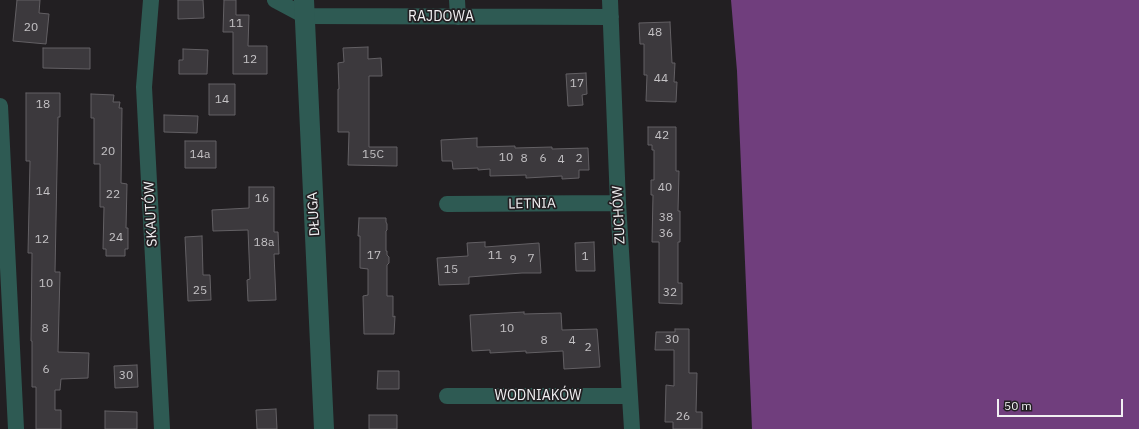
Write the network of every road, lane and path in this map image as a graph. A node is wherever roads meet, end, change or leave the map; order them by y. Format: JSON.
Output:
{"nodes":[{"id":1,"x":151,"y":0,"type":"edge"},
{"id":2,"x":274,"y":0,"type":"edge"},
{"id":3,"x":457,"y":0,"type":"edge"},
{"id":4,"x":610,"y":0,"type":"edge"},
{"id":5,"x":305,"y":8,"type":"edge"},
{"id":6,"x":458,"y":17,"type":"junction"},
{"id":7,"x":611,"y":17,"type":"junction"},
{"id":8,"x":0,"y":106,"type":"edge"},
{"id":9,"x":618,"y":203,"type":"junction"},
{"id":10,"x":447,"y":204,"type":"dead end"},
{"id":11,"x":447,"y":396,"type":"dead end"},
{"id":12,"x":630,"y":396,"type":"junction"},
{"id":13,"x":16,"y":429,"type":"edge"},
{"id":14,"x":162,"y":429,"type":"edge"},
{"id":15,"x":324,"y":429,"type":"edge"},
{"id":16,"x":632,"y":429,"type":"edge"}],
"edges":[{"from":1,"to":14,"type":"street","name":"SKAUTÓW"},
{"from":2,"to":5,"type":"street","name":"RAJDOWA"},
{"from":3,"to":6,"type":"street"},
{"from":4,"to":7,"type":"street","name":"ZUCHÓW"},
{"from":5,"to":6,"type":"street","name":"RAJDOWA"},
{"from":5,"to":15,"type":"street","name":"DŁUGA"},
{"from":6,"to":7,"type":"street","name":"RAJDOWA"},
{"from":7,"to":9,"type":"street","name":"ZUCHÓW"},
{"from":8,"to":13,"type":"street"},
{"from":9,"to":10,"type":"street","name":"LETNIA"},
{"from":9,"to":12,"type":"street","name":"ZUCHÓW"},
{"from":11,"to":12,"type":"street","name":"WODNIAKÓW"},
{"from":12,"to":16,"type":"street","name":"ZUCHÓW"}]}
